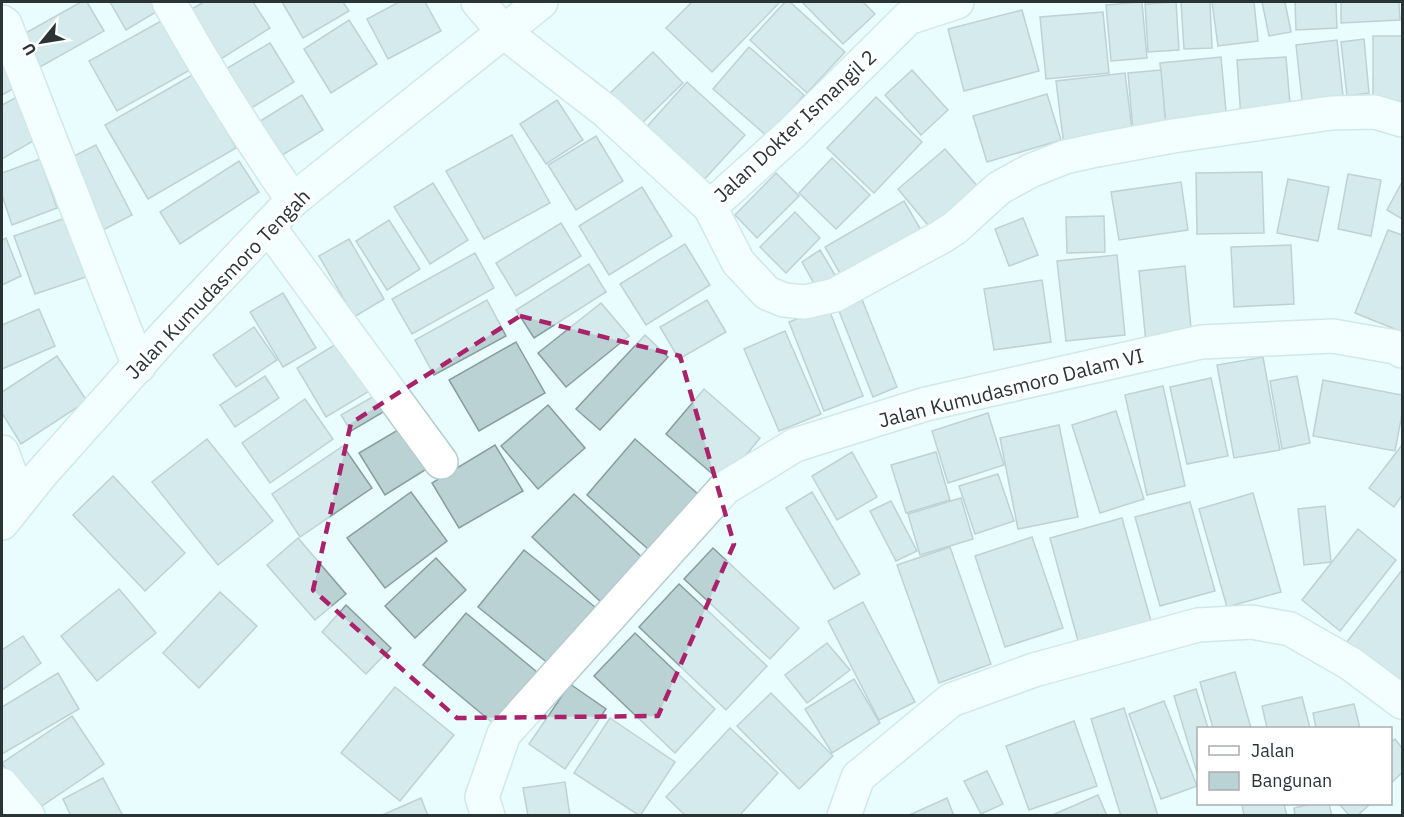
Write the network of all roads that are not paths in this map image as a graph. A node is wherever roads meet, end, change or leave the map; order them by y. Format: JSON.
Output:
{"nodes":[{"id":1,"x":169,"y":2,"type":"edge"},
{"id":2,"x":478,"y":2,"type":"edge"},
{"id":3,"x":542,"y":2,"type":"edge"},
{"id":4,"x":957,"y":2,"type":"edge"},
{"id":5,"x":2,"y":22,"type":"edge"},
{"id":6,"x":504,"y":32,"type":"junction"},
{"id":7,"x":1402,"y":120,"type":"edge"},
{"id":8,"x":293,"y":200,"type":"junction"},
{"id":9,"x":710,"y":207,"type":"junction"},
{"id":10,"x":268,"y":226,"type":"junction"},
{"id":11,"x":1402,"y":351,"type":"edge"},
{"id":12,"x":138,"y":366,"type":"junction"},
{"id":13,"x":2,"y":452,"type":"edge"},
{"id":14,"x":441,"y":462,"type":"dead end"},
{"id":15,"x":11,"y":512,"type":"edge"},
{"id":16,"x":1402,"y":702,"type":"edge"},
{"id":17,"x":2,"y":785,"type":"edge"},
{"id":18,"x":28,"y":816,"type":"edge"},
{"id":19,"x":488,"y":816,"type":"edge"},
{"id":20,"x":844,"y":816,"type":"edge"}],
"edges":[{"from":1,"to":8,"type":"street"},
{"from":2,"to":6,"type":"street","name":"Jalan Dokter Ismangil 2"},
{"from":3,"to":6,"type":"street","name":"Jalan Kumudasmoro Tengah"},
{"from":4,"to":9,"type":"street","name":"Jalan Dokter Ismangil 2"},
{"from":5,"to":12,"type":"street"},
{"from":6,"to":8,"type":"street","name":"Jalan Kumudasmoro Tengah"},
{"from":6,"to":9,"type":"street","name":"Jalan Dokter Ismangil 2"},
{"from":7,"to":9,"type":"street"},
{"from":8,"to":10,"type":"street","name":"Jalan Kumudasmoro Tengah"},
{"from":10,"to":12,"type":"street","name":"Jalan Kumudasmoro Tengah"},
{"from":10,"to":14,"type":"street"},
{"from":11,"to":19,"type":"street","name":"Jalan Kumudasmoro Dalam VI"},
{"from":12,"to":15,"type":"street","name":"Jalan Kumudasmoro Tengah"},
{"from":13,"to":15,"type":"street"},
{"from":16,"to":20,"type":"street"},
{"from":17,"to":18,"type":"street"}]}
